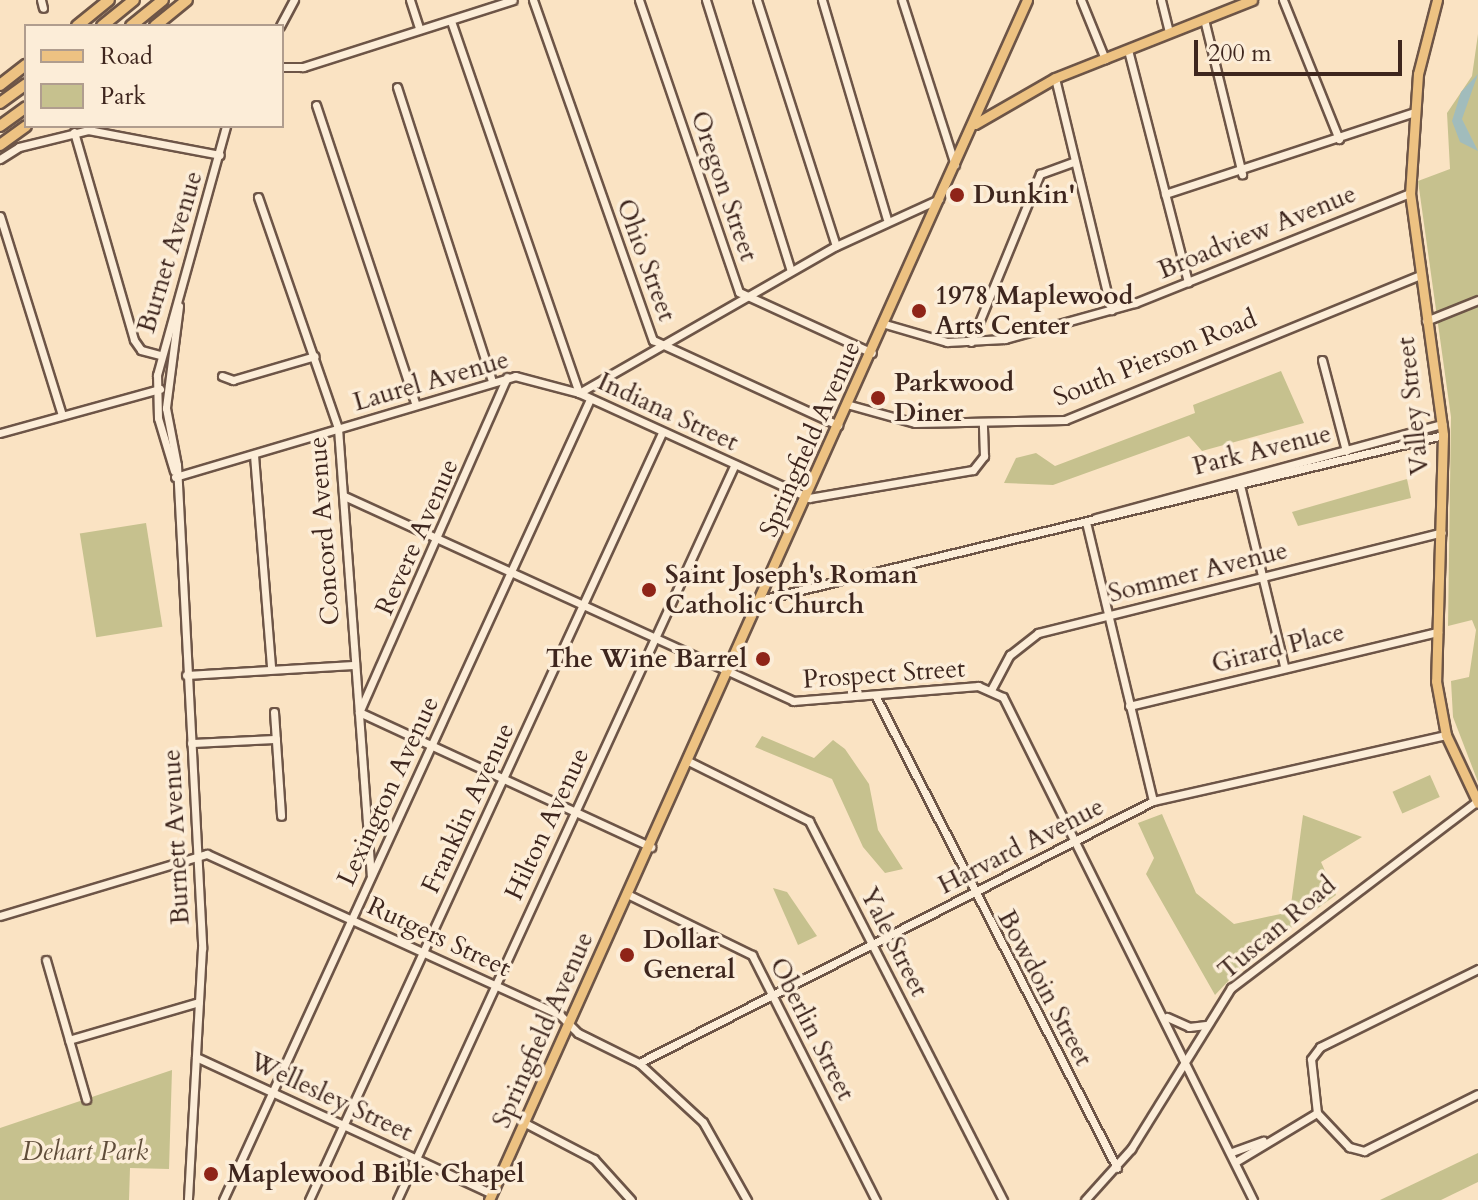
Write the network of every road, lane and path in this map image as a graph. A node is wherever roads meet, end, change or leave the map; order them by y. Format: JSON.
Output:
{"nodes":[{"id":1,"x":109,"y":0,"type":"edge"},
{"id":2,"x":134,"y":0,"type":"edge"},
{"id":3,"x":163,"y":0,"type":"edge"},
{"id":4,"x":187,"y":0,"type":"edge"},
{"id":5,"x":294,"y":0,"type":"edge"},
{"id":6,"x":410,"y":0,"type":"edge"},
{"id":7,"x":513,"y":0,"type":"edge"},
{"id":8,"x":533,"y":0,"type":"edge"},
{"id":9,"x":639,"y":0,"type":"edge"},
{"id":10,"x":706,"y":0,"type":"edge"},
{"id":11,"x":757,"y":0,"type":"edge"},
{"id":12,"x":822,"y":0,"type":"edge"},
{"id":13,"x":902,"y":0,"type":"edge"},
{"id":14,"x":1027,"y":0,"type":"edge"},
{"id":15,"x":1081,"y":0,"type":"edge"},
{"id":16,"x":1161,"y":0,"type":"edge"},
{"id":17,"x":1252,"y":0,"type":"edge"},
{"id":18,"x":1283,"y":0,"type":"edge"},
{"id":19,"x":1437,"y":0,"type":"edge"},
{"id":20,"x":1235,"y":3,"type":"edge"},
{"id":21,"x":1204,"y":19,"type":"junction"},
{"id":22,"x":79,"y":24,"type":"edge"},
{"id":23,"x":104,"y":24,"type":"edge"},
{"id":24,"x":133,"y":24,"type":"edge"},
{"id":25,"x":157,"y":24,"type":"edge"},
{"id":26,"x":281,"y":24,"type":"edge"},
{"id":27,"x":452,"y":24,"type":"junction"},
{"id":28,"x":419,"y":28,"type":"junction"},
{"id":29,"x":1169,"y":33,"type":"junction"},
{"id":30,"x":1128,"y":50,"type":"junction"},
{"id":31,"x":1105,"y":59,"type":"junction"},
{"id":32,"x":24,"y":67,"type":"edge"},
{"id":33,"x":284,"y":67,"type":"edge"},
{"id":34,"x":1055,"y":78,"type":"junction"},
{"id":35,"x":0,"y":85,"type":"edge"},
{"id":36,"x":24,"y":85,"type":"edge"},
{"id":37,"x":397,"y":87,"type":"dead end"},
{"id":38,"x":0,"y":103,"type":"edge"},
{"id":39,"x":316,"y":105,"type":"dead end"},
{"id":40,"x":24,"y":108,"type":"edge"},
{"id":41,"x":1414,"y":112,"type":"junction"},
{"id":42,"x":0,"y":126,"type":"edge"},
{"id":43,"x":24,"y":127,"type":"edge"},
{"id":44,"x":973,"y":127,"type":"junction"},
{"id":45,"x":226,"y":128,"type":"edge"},
{"id":46,"x":74,"y":132,"type":"junction"},
{"id":47,"x":1339,"y":139,"type":"junction"},
{"id":48,"x":0,"y":145,"type":"edge"},
{"id":49,"x":220,"y":155,"type":"junction"},
{"id":50,"x":0,"y":159,"type":"edge"},
{"id":51,"x":1075,"y":161,"type":"junction"},
{"id":52,"x":955,"y":166,"type":"junction"},
{"id":53,"x":1242,"y":174,"type":"junction"},
{"id":54,"x":1410,"y":193,"type":"junction"},
{"id":55,"x":1165,"y":194,"type":"junction"},
{"id":56,"x":258,"y":197,"type":"dead end"},
{"id":57,"x":940,"y":199,"type":"junction"},
{"id":58,"x":0,"y":216,"type":"edge"},
{"id":59,"x":887,"y":219,"type":"junction"},
{"id":60,"x":836,"y":246,"type":"junction"},
{"id":61,"x":791,"y":271,"type":"junction"},
{"id":62,"x":1418,"y":276,"type":"junction"},
{"id":63,"x":1188,"y":282,"type":"junction"},
{"id":64,"x":745,"y":296,"type":"junction"},
{"id":65,"x":1478,"y":300,"type":"edge"},
{"id":66,"x":179,"y":306,"type":"junction"},
{"id":67,"x":1111,"y":310,"type":"junction"},
{"id":68,"x":1426,"y":321,"type":"junction"},
{"id":69,"x":885,"y":324,"type":"junction"},
{"id":70,"x":971,"y":342,"type":"junction"},
{"id":71,"x":659,"y":345,"type":"junction"},
{"id":72,"x":872,"y":353,"type":"junction"},
{"id":73,"x":160,"y":355,"type":"junction"},
{"id":74,"x":315,"y":356,"type":"junction"},
{"id":75,"x":1322,"y":360,"type":"dead end"},
{"id":76,"x":222,"y":376,"type":"dead end"},
{"id":77,"x":507,"y":377,"type":"junction"},
{"id":78,"x":492,"y":381,"type":"junction"},
{"id":79,"x":166,"y":388,"type":"junction"},
{"id":80,"x":155,"y":389,"type":"junction"},
{"id":81,"x":579,"y":393,"type":"junction"},
{"id":82,"x":590,"y":399,"type":"junction"},
{"id":83,"x":416,"y":405,"type":"junction"},
{"id":84,"x":850,"y":405,"type":"junction"},
{"id":85,"x":62,"y":415,"type":"junction"},
{"id":86,"x":983,"y":423,"type":"junction"},
{"id":87,"x":840,"y":426,"type":"junction"},
{"id":88,"x":338,"y":428,"type":"junction"},
{"id":89,"x":1442,"y":430,"type":"junction"},
{"id":90,"x":0,"y":433,"type":"edge"},
{"id":91,"x":662,"y":433,"type":"junction"},
{"id":92,"x":1346,"y":454,"type":"junction"},
{"id":93,"x":254,"y":455,"type":"junction"},
{"id":94,"x":734,"y":466,"type":"junction"},
{"id":95,"x":175,"y":474,"type":"junction"},
{"id":96,"x":1239,"y":481,"type":"junction"},
{"id":97,"x":344,"y":496,"type":"junction"},
{"id":98,"x":809,"y":498,"type":"junction"},
{"id":99,"x":1090,"y":521,"type":"junction"},
{"id":100,"x":1442,"y":532,"type":"junction"},
{"id":101,"x":438,"y":539,"type":"junction"},
{"id":102,"x":510,"y":573,"type":"junction"},
{"id":103,"x":1263,"y":576,"type":"junction"},
{"id":104,"x":764,"y":599,"type":"junction"},
{"id":105,"x":582,"y":606,"type":"junction"},
{"id":106,"x":1109,"y":616,"type":"junction"},
{"id":107,"x":1438,"y":632,"type":"junction"},
{"id":108,"x":655,"y":639,"type":"junction"},
{"id":109,"x":354,"y":665,"type":"junction"},
{"id":110,"x":1284,"y":666,"type":"junction"},
{"id":111,"x":271,"y":668,"type":"junction"},
{"id":112,"x":729,"y":673,"type":"junction"},
{"id":113,"x":186,"y":675,"type":"junction"},
{"id":114,"x":991,"y":690,"type":"junction"},
{"id":115,"x":876,"y":697,"type":"junction"},
{"id":116,"x":1129,"y":706,"type":"junction"},
{"id":117,"x":274,"y":712,"type":"dead end"},
{"id":118,"x":359,"y":712,"type":"junction"},
{"id":119,"x":1446,"y":735,"type":"junction"},
{"id":120,"x":276,"y":739,"type":"junction"},
{"id":121,"x":191,"y":743,"type":"junction"},
{"id":122,"x":430,"y":746,"type":"junction"},
{"id":123,"x":690,"y":762,"type":"junction"},
{"id":124,"x":503,"y":778,"type":"junction"},
{"id":125,"x":1153,"y":801,"type":"junction"},
{"id":126,"x":1477,"y":802,"type":"edge"},
{"id":127,"x":575,"y":812,"type":"junction"},
{"id":128,"x":281,"y":816,"type":"dead end"},
{"id":129,"x":1075,"y":841,"type":"junction"},
{"id":130,"x":651,"y":847,"type":"junction"},
{"id":131,"x":199,"y":855,"type":"junction"},
{"id":132,"x":371,"y":875,"type":"junction"},
{"id":133,"x":973,"y":893,"type":"junction"},
{"id":134,"x":629,"y":895,"type":"junction"},
{"id":135,"x":0,"y":916,"type":"edge"},
{"id":136,"x":351,"y":919,"type":"junction"},
{"id":137,"x":872,"y":945,"type":"junction"},
{"id":138,"x":423,"y":953,"type":"junction"},
{"id":139,"x":46,"y":960,"type":"dead end"},
{"id":140,"x":1478,"y":969,"type":"edge"},
{"id":141,"x":495,"y":985,"type":"junction"},
{"id":142,"x":773,"y":997,"type":"junction"},
{"id":143,"x":199,"y":1002,"type":"junction"},
{"id":144,"x":1166,"y":1016,"type":"junction"},
{"id":145,"x":569,"y":1024,"type":"junction"},
{"id":146,"x":1206,"y":1025,"type":"junction"},
{"id":147,"x":69,"y":1040,"type":"junction"},
{"id":148,"x":1186,"y":1055,"type":"junction"},
{"id":149,"x":196,"y":1057,"type":"junction"},
{"id":150,"x":639,"y":1063,"type":"junction"},
{"id":151,"x":272,"y":1092,"type":"junction"},
{"id":152,"x":1478,"y":1094,"type":"edge"},
{"id":153,"x":86,"y":1099,"type":"dead end"},
{"id":154,"x":1317,"y":1113,"type":"junction"},
{"id":155,"x":525,"y":1123,"type":"junction"},
{"id":156,"x":343,"y":1126,"type":"junction"},
{"id":157,"x":1276,"y":1136,"type":"junction"},
{"id":158,"x":1232,"y":1152,"type":"junction"},
{"id":159,"x":417,"y":1158,"type":"junction"},
{"id":160,"x":1237,"y":1161,"type":"junction"},
{"id":161,"x":1117,"y":1168,"type":"junction"},
{"id":162,"x":491,"y":1197,"type":"edge"},
{"id":163,"x":188,"y":1200,"type":"edge"},
{"id":164,"x":223,"y":1200,"type":"edge"},
{"id":165,"x":309,"y":1200,"type":"edge"},
{"id":166,"x":397,"y":1200,"type":"edge"},
{"id":167,"x":631,"y":1200,"type":"edge"},
{"id":168,"x":747,"y":1200,"type":"edge"},
{"id":169,"x":876,"y":1200,"type":"edge"},
{"id":170,"x":1003,"y":1200,"type":"edge"},
{"id":171,"x":1085,"y":1200,"type":"edge"},
{"id":172,"x":1253,"y":1200,"type":"edge"}],
"edges":[{"from":1,"to":22,"type":"highway"},
{"from":2,"to":23,"type":"highway"},
{"from":3,"to":24,"type":"highway"},
{"from":4,"to":25,"type":"highway"},
{"from":5,"to":26,"type":"street"},
{"from":6,"to":28,"type":"street"},
{"from":7,"to":27,"type":"street"},
{"from":8,"to":71,"type":"street","name":"Ohio Street"},
{"from":9,"to":64,"type":"street","name":"Oregon Street"},
{"from":10,"to":61,"type":"street"},
{"from":11,"to":60,"type":"street"},
{"from":12,"to":59,"type":"street"},
{"from":13,"to":52,"type":"street"},
{"from":14,"to":44,"type":"main road","name":"Springfield Avenue"},
{"from":15,"to":31,"type":"street"},
{"from":16,"to":29,"type":"street"},
{"from":17,"to":20,"type":"main road"},
{"from":18,"to":47,"type":"street"},
{"from":19,"to":41,"type":"main road","name":"Valley Street"},
{"from":20,"to":21,"type":"main road"},
{"from":21,"to":29,"type":"main road"},
{"from":21,"to":53,"type":"street"},
{"from":27,"to":28,"type":"street"},
{"from":27,"to":81,"type":"street","name":"Indiana Street"},
{"from":28,"to":33,"type":"street"},
{"from":29,"to":30,"type":"main road"},
{"from":30,"to":31,"type":"main road"},
{"from":30,"to":55,"type":"street"},
{"from":31,"to":34,"type":"main road"},
{"from":32,"to":35,"type":"highway"},
{"from":34,"to":44,"type":"main road"},
{"from":34,"to":51,"type":"street"},
{"from":36,"to":38,"type":"highway"},
{"from":37,"to":78,"type":"street"},
{"from":39,"to":83,"type":"street"},
{"from":40,"to":42,"type":"highway"},
{"from":41,"to":47,"type":"street"},
{"from":41,"to":54,"type":"main road","name":"Valley Street"},
{"from":43,"to":48,"type":"highway"},
{"from":44,"to":52,"type":"main road","name":"Springfield Avenue"},
{"from":45,"to":49,"type":"street","name":"Burnet Avenue"},
{"from":46,"to":49,"type":"street"},
{"from":46,"to":50,"type":"street"},
{"from":46,"to":73,"type":"street"},
{"from":47,"to":53,"type":"street"},
{"from":49,"to":66,"type":"street","name":"Burnet Avenue"},
{"from":51,"to":67,"type":"street"},
{"from":51,"to":70,"type":"street"},
{"from":52,"to":57,"type":"main road","name":"Springfield Avenue"},
{"from":53,"to":55,"type":"street"},
{"from":54,"to":62,"type":"main road","name":"Valley Street"},
{"from":54,"to":63,"type":"street","name":"Broadview Avenue"},
{"from":55,"to":63,"type":"street"},
{"from":56,"to":74,"type":"street","name":"Concord Avenue"},
{"from":57,"to":59,"type":"street"},
{"from":57,"to":69,"type":"main road","name":"Springfield Avenue"},
{"from":58,"to":85,"type":"street"},
{"from":59,"to":60,"type":"street"},
{"from":60,"to":61,"type":"street"},
{"from":61,"to":64,"type":"street"},
{"from":62,"to":68,"type":"main road","name":"Valley Street"},
{"from":62,"to":86,"type":"street","name":"South Pierson Road"},
{"from":63,"to":67,"type":"street","name":"Broadview Avenue"},
{"from":64,"to":71,"type":"street"},
{"from":64,"to":72,"type":"street","name":"Oregon Street"},
{"from":65,"to":68,"type":"street"},
{"from":66,"to":73,"type":"street","name":"Burnet Avenue"},
{"from":66,"to":79,"type":"street","name":"Burnett Avenue"},
{"from":67,"to":70,"type":"street","name":"Broadview Avenue"},
{"from":68,"to":89,"type":"main road","name":"Valley Street"},
{"from":69,"to":70,"type":"street","name":"Broadview Avenue"},
{"from":69,"to":72,"type":"main road","name":"Springfield Avenue"},
{"from":71,"to":81,"type":"street"},
{"from":71,"to":87,"type":"street","name":"Ohio Street"},
{"from":72,"to":84,"type":"main road","name":"Springfield Avenue"},
{"from":73,"to":80,"type":"street","name":"Burnet Avenue"},
{"from":74,"to":76,"type":"street"},
{"from":74,"to":88,"type":"street","name":"Concord Avenue"},
{"from":75,"to":92,"type":"street"},
{"from":77,"to":78,"type":"street","name":"Laurel Avenue"},
{"from":77,"to":81,"type":"street","name":"Laurel Avenue"},
{"from":77,"to":101,"type":"street","name":"Revere Avenue"},
{"from":78,"to":83,"type":"street","name":"Laurel Avenue"},
{"from":79,"to":80,"type":"street"},
{"from":79,"to":95,"type":"street","name":"Burnett Avenue"},
{"from":80,"to":85,"type":"street"},
{"from":80,"to":95,"type":"street","name":"Burnett Avenue"},
{"from":81,"to":82,"type":"street","name":"Indiana Street"},
{"from":82,"to":91,"type":"street","name":"Indiana Street"},
{"from":82,"to":102,"type":"street","name":"Lexington Avenue"},
{"from":83,"to":88,"type":"street","name":"Laurel Avenue"},
{"from":84,"to":86,"type":"street","name":"South Pierson Road"},
{"from":84,"to":87,"type":"main road","name":"Springfield Avenue"},
{"from":85,"to":90,"type":"street"},
{"from":86,"to":98,"type":"street"},
{"from":87,"to":98,"type":"main road","name":"Springfield Avenue"},
{"from":88,"to":93,"type":"street","name":"Laurel Avenue"},
{"from":88,"to":97,"type":"street","name":"Concord Avenue"},
{"from":89,"to":92,"type":"street","name":"Park Avenue"},
{"from":89,"to":100,"type":"main road","name":"Valley Street"},
{"from":91,"to":94,"type":"street","name":"Indiana Street"},
{"from":91,"to":105,"type":"street","name":"Franklin Avenue"},
{"from":92,"to":96,"type":"street","name":"Park Avenue"},
{"from":93,"to":95,"type":"street","name":"Laurel Avenue"},
{"from":93,"to":111,"type":"street"},
{"from":94,"to":98,"type":"street","name":"Indiana Street"},
{"from":94,"to":108,"type":"street","name":"Hilton Avenue"},
{"from":95,"to":113,"type":"street","name":"Burnett Avenue"},
{"from":96,"to":99,"type":"street","name":"Park Avenue"},
{"from":96,"to":103,"type":"street"},
{"from":97,"to":101,"type":"street","name":"Prospect Street"},
{"from":97,"to":109,"type":"street","name":"Concord Avenue"},
{"from":98,"to":104,"type":"main road","name":"Springfield Avenue"},
{"from":99,"to":104,"type":"street","name":"Park Avenue"},
{"from":99,"to":106,"type":"street"},
{"from":100,"to":103,"type":"street","name":"Sommer Avenue"},
{"from":100,"to":107,"type":"main road","name":"Valley Street"},
{"from":101,"to":102,"type":"street","name":"Prospect Street"},
{"from":101,"to":118,"type":"street","name":"Revere Avenue"},
{"from":102,"to":105,"type":"street","name":"Prospect Street"},
{"from":102,"to":122,"type":"street","name":"Lexington Avenue"},
{"from":103,"to":106,"type":"street","name":"Sommer Avenue"},
{"from":103,"to":110,"type":"street"},
{"from":104,"to":112,"type":"main road","name":"Springfield Avenue"},
{"from":105,"to":108,"type":"street","name":"Prospect Street"},
{"from":105,"to":124,"type":"street","name":"Franklin Avenue"},
{"from":106,"to":114,"type":"street","name":"Sommer Avenue"},
{"from":106,"to":116,"type":"street"},
{"from":107,"to":110,"type":"street","name":"Girard Place"},
{"from":107,"to":119,"type":"main road","name":"Valley Street"},
{"from":108,"to":112,"type":"street","name":"Prospect Street"},
{"from":108,"to":127,"type":"street","name":"Hilton Avenue"},
{"from":109,"to":111,"type":"street"},
{"from":109,"to":118,"type":"street","name":"Concord Avenue"},
{"from":110,"to":116,"type":"street","name":"Girard Place"},
{"from":111,"to":113,"type":"street"},
{"from":112,"to":115,"type":"street","name":"Prospect Street"},
{"from":112,"to":123,"type":"main road","name":"Springfield Avenue"},
{"from":113,"to":121,"type":"street","name":"Burnett Avenue"},
{"from":114,"to":115,"type":"street","name":"Prospect Street"},
{"from":114,"to":129,"type":"street","name":"Prospect Street"},
{"from":115,"to":133,"type":"street","name":"Bowdoin Street"},
{"from":116,"to":125,"type":"street"},
{"from":117,"to":120,"type":"street"},
{"from":118,"to":122,"type":"street"},
{"from":118,"to":132,"type":"street","name":"Concord Avenue"},
{"from":119,"to":125,"type":"street","name":"Harvard Avenue"},
{"from":119,"to":126,"type":"main road","name":"Valley Street"},
{"from":120,"to":121,"type":"street"},
{"from":120,"to":128,"type":"street"},
{"from":121,"to":131,"type":"street","name":"Burnett Avenue"},
{"from":122,"to":124,"type":"street"},
{"from":122,"to":132,"type":"street","name":"Lexington Avenue"},
{"from":123,"to":130,"type":"main road","name":"Springfield Avenue"},
{"from":123,"to":137,"type":"street","name":"Yale Street"},
{"from":124,"to":127,"type":"street"},
{"from":124,"to":138,"type":"street","name":"Franklin Avenue"},
{"from":125,"to":129,"type":"street","name":"Harvard Avenue"},
{"from":126,"to":146,"type":"street","name":"Tuscan Road"},
{"from":127,"to":130,"type":"street"},
{"from":127,"to":141,"type":"street","name":"Hilton Avenue"},
{"from":129,"to":133,"type":"street","name":"Harvard Avenue"},
{"from":129,"to":144,"type":"street","name":"Prospect Street"},
{"from":130,"to":134,"type":"main road","name":"Springfield Avenue"},
{"from":131,"to":135,"type":"street"},
{"from":131,"to":136,"type":"street","name":"Rutgers Street"},
{"from":131,"to":143,"type":"street","name":"Burnett Avenue"},
{"from":132,"to":136,"type":"street","name":"Lexington Avenue"},
{"from":133,"to":137,"type":"street","name":"Harvard Avenue"},
{"from":133,"to":161,"type":"street","name":"Bowdoin Street"},
{"from":134,"to":142,"type":"street","name":"Oberlin Street"},
{"from":134,"to":145,"type":"main road","name":"Springfield Avenue"},
{"from":136,"to":138,"type":"street","name":"Rutgers Street"},
{"from":136,"to":151,"type":"street","name":"Lexington Avenue"},
{"from":137,"to":142,"type":"street","name":"Harvard Avenue"},
{"from":137,"to":170,"type":"street","name":"Yale Street"},
{"from":138,"to":141,"type":"street","name":"Rutgers Street"},
{"from":138,"to":156,"type":"street","name":"Franklin Avenue"},
{"from":139,"to":147,"type":"street"},
{"from":140,"to":154,"type":"street"},
{"from":141,"to":145,"type":"street","name":"Rutgers Street"},
{"from":141,"to":159,"type":"street","name":"Hilton Avenue"},
{"from":142,"to":150,"type":"street","name":"Harvard Avenue"},
{"from":142,"to":169,"type":"street","name":"Oberlin Street"},
{"from":143,"to":147,"type":"street"},
{"from":143,"to":149,"type":"street","name":"Burnett Avenue"},
{"from":144,"to":146,"type":"street"},
{"from":144,"to":148,"type":"street","name":"Prospect Street"},
{"from":145,"to":150,"type":"street","name":"Rutgers Street"},
{"from":145,"to":155,"type":"main road","name":"Springfield Avenue"},
{"from":146,"to":148,"type":"street","name":"Tuscan Road"},
{"from":147,"to":153,"type":"street"},
{"from":148,"to":158,"type":"street","name":"Prospect Street"},
{"from":148,"to":161,"type":"street","name":"Tuscan Road"},
{"from":149,"to":151,"type":"street","name":"Wellesley Street"},
{"from":149,"to":163,"type":"street","name":"Burnett Avenue"},
{"from":150,"to":168,"type":"street","name":"Rutgers Street"},
{"from":151,"to":156,"type":"street","name":"Wellesley Street"},
{"from":151,"to":164,"type":"street","name":"Lexington Avenue"},
{"from":152,"to":154,"type":"street"},
{"from":154,"to":157,"type":"street"},
{"from":155,"to":162,"type":"main road","name":"Springfield Avenue"},
{"from":155,"to":167,"type":"street"},
{"from":156,"to":159,"type":"street","name":"Wellesley Street"},
{"from":156,"to":165,"type":"street","name":"Franklin Avenue"},
{"from":157,"to":158,"type":"street"},
{"from":157,"to":160,"type":"street"},
{"from":158,"to":160,"type":"street","name":"Prospect Street"},
{"from":159,"to":162,"type":"street","name":"Wellesley Street"},
{"from":159,"to":166,"type":"street","name":"Hilton Avenue"},
{"from":160,"to":172,"type":"street","name":"Prospect Street"},
{"from":161,"to":171,"type":"street","name":"Tuscan Road"}]}
